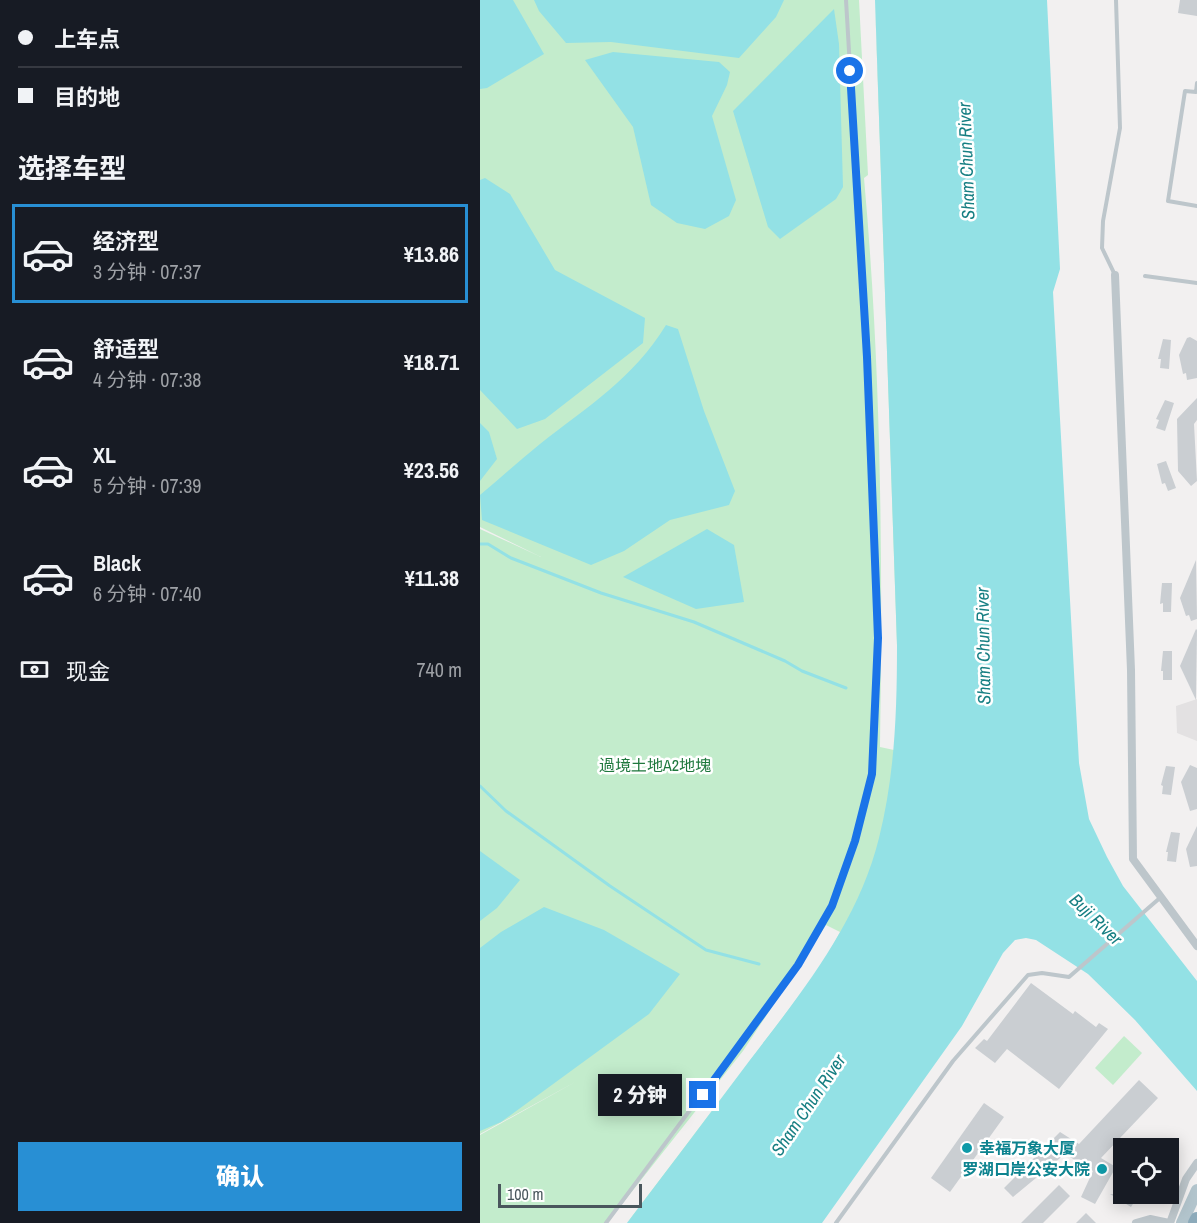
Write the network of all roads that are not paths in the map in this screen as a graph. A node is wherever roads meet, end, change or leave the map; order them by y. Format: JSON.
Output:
{"nodes":[{"id":1,"x":846,"y":0,"type":"edge"},
{"id":2,"x":1116,"y":0,"type":"edge"},
{"id":3,"x":1197,"y":83,"type":"edge"},
{"id":4,"x":1196,"y":92,"type":"edge"},
{"id":5,"x":1197,"y":206,"type":"edge"},
{"id":6,"x":1115,"y":275,"type":"joint"},
{"id":7,"x":1145,"y":276,"type":"dead end"},
{"id":8,"x":1197,"y":283,"type":"edge"},
{"id":9,"x":1161,"y":897,"type":"junction"},
{"id":10,"x":1197,"y":946,"type":"edge"},
{"id":11,"x":1197,"y":1163,"type":"edge"},
{"id":12,"x":1197,"y":1190,"type":"edge"},
{"id":13,"x":1187,"y":1217,"type":"edge"},
{"id":14,"x":606,"y":1223,"type":"edge"},
{"id":15,"x":836,"y":1223,"type":"edge"},
{"id":16,"x":1136,"y":1223,"type":"edge"},
{"id":17,"x":1169,"y":1223,"type":"edge"}],
"edges":[{"from":1,"to":14,"type":"lane"},
{"from":2,"to":6,"type":"lane"},
{"from":3,"to":4,"type":"lane"},
{"from":4,"to":5,"type":"lane"},
{"from":6,"to":9,"type":"street"},
{"from":7,"to":8,"type":"lane"},
{"from":9,"to":10,"type":"street"},
{"from":9,"to":15,"type":"lane"},
{"from":11,"to":13,"type":"street"},
{"from":12,"to":13,"type":"main road"},
{"from":13,"to":17,"type":"street"},
{"from":16,"to":17,"type":"street"}]}
